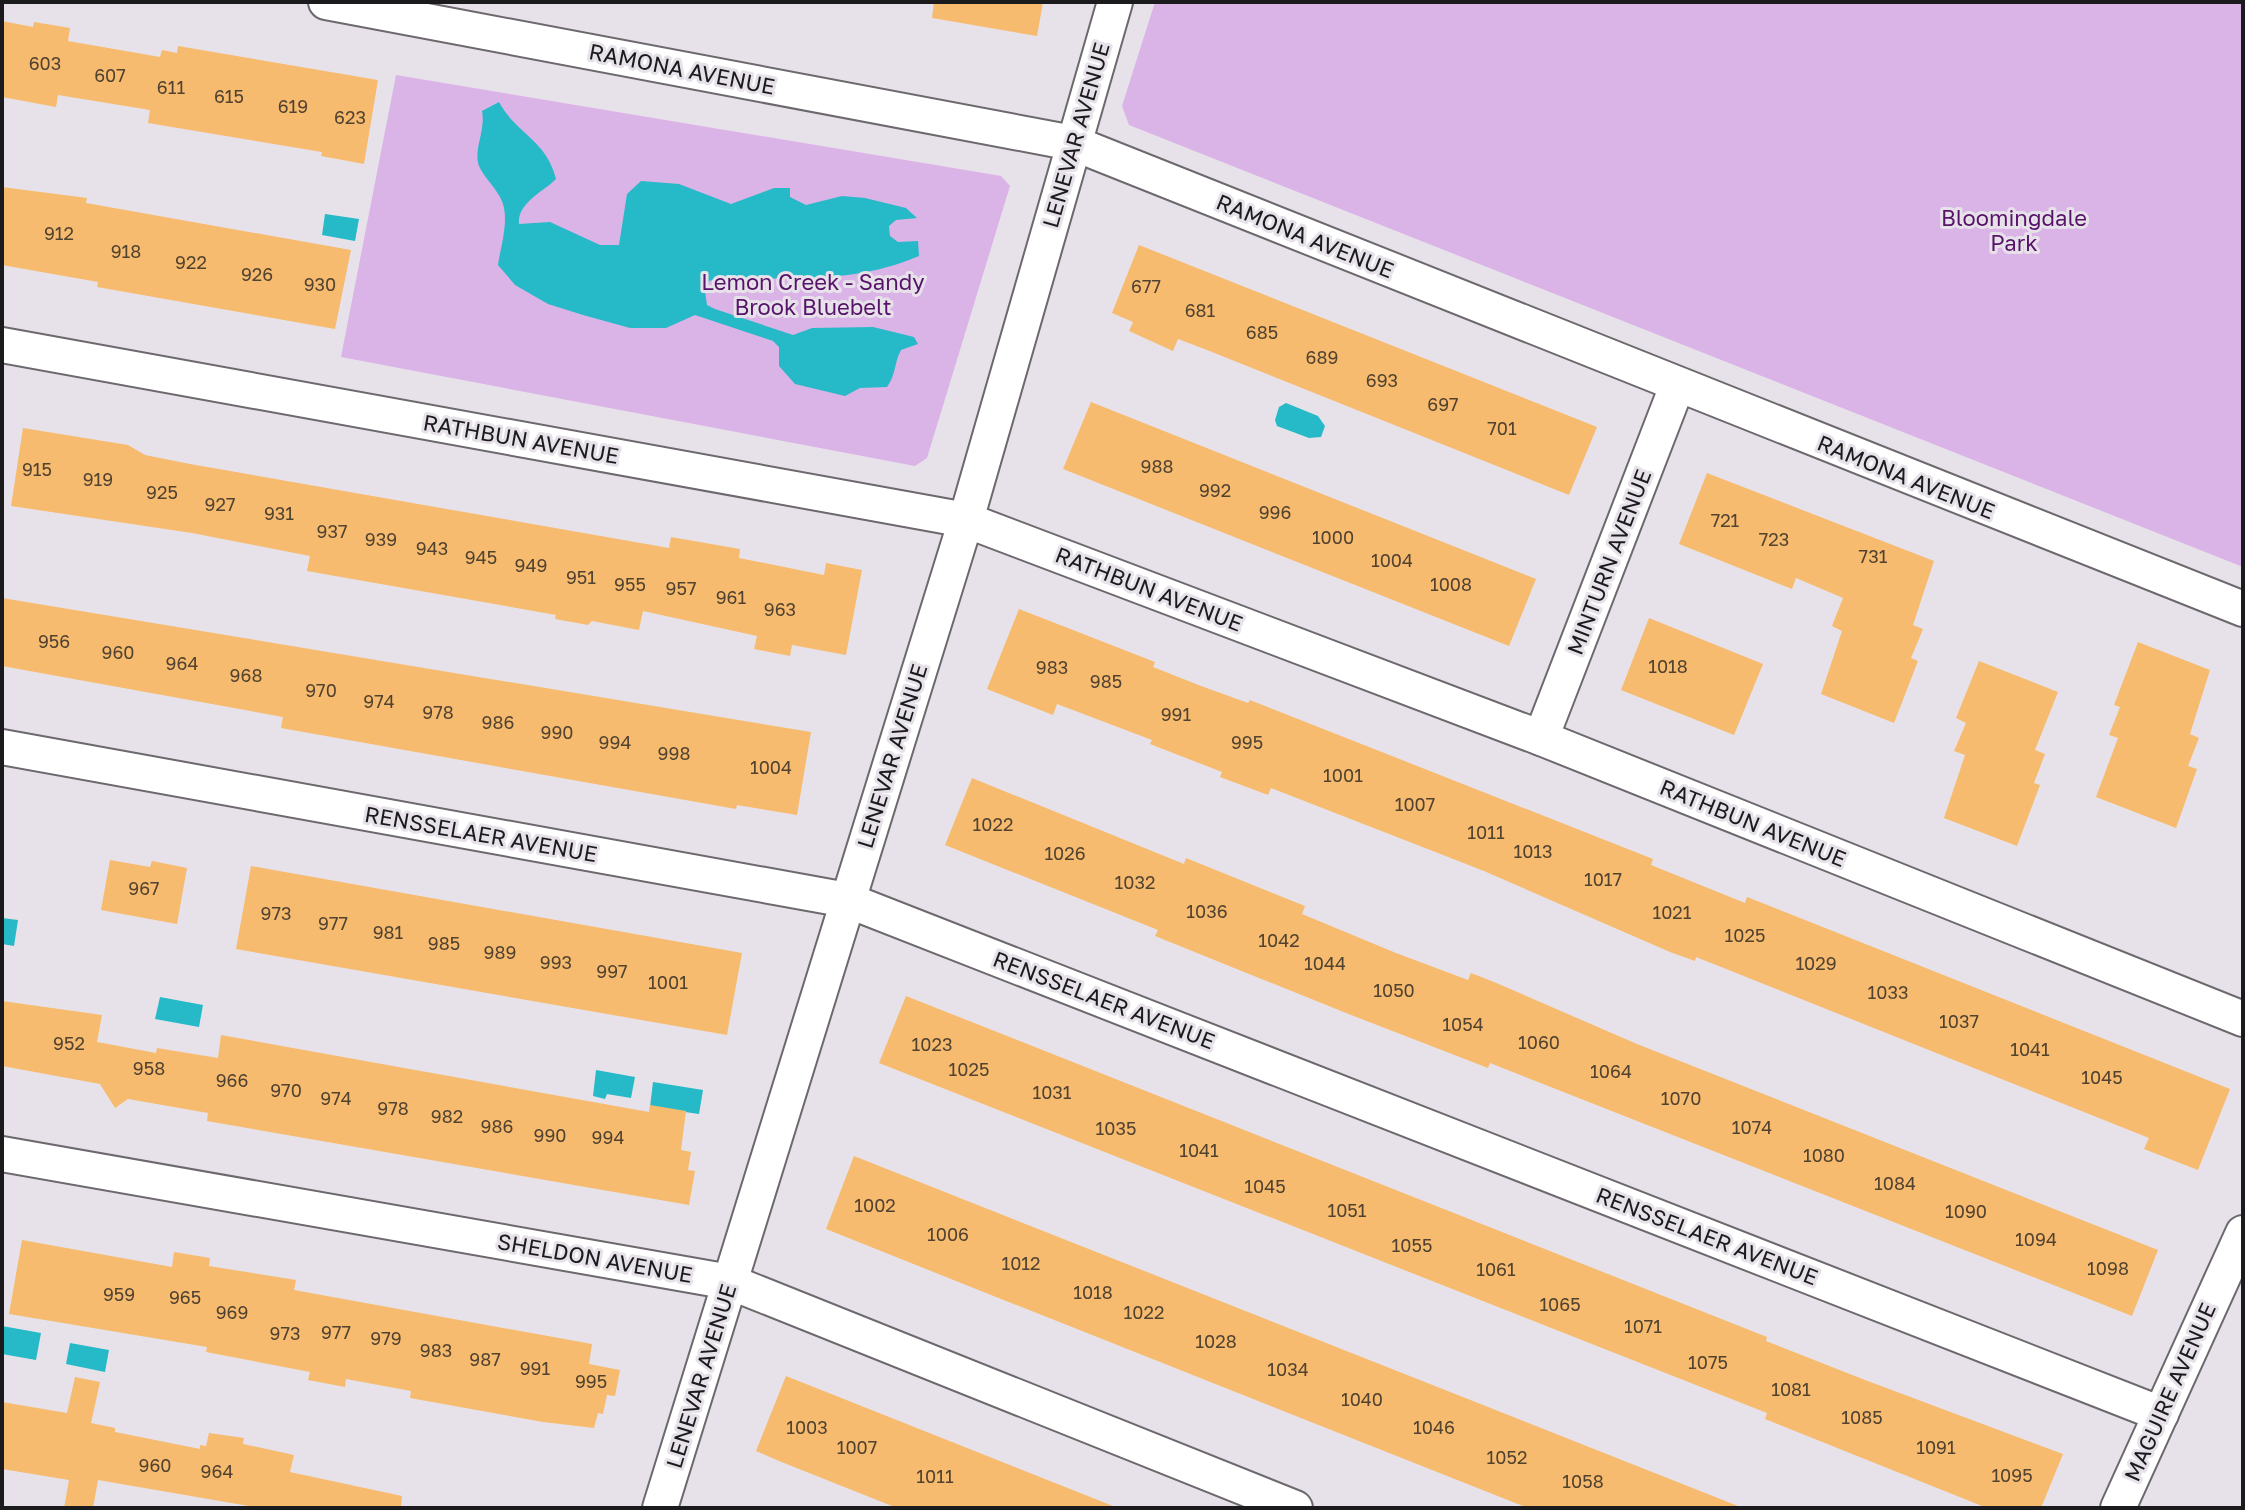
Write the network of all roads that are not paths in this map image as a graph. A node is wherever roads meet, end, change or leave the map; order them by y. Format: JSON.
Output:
{"nodes":[{"id":1,"x":326,"y":2,"type":"edge"},
{"id":2,"x":1115,"y":2,"type":"edge"},
{"id":3,"x":1073,"y":143,"type":"junction"},
{"id":4,"x":2,"y":345,"type":"edge"},
{"id":5,"x":1677,"y":386,"type":"junction"},
{"id":6,"x":966,"y":520,"type":"junction"},
{"id":7,"x":2243,"y":609,"type":"edge"},
{"id":8,"x":1541,"y":738,"type":"junction"},
{"id":9,"x":2,"y":747,"type":"edge"},
{"id":10,"x":847,"y":900,"type":"junction"},
{"id":11,"x":2243,"y":1019,"type":"edge"},
{"id":12,"x":2,"y":1154,"type":"edge"},
{"id":13,"x":2243,"y":1233,"type":"edge"},
{"id":14,"x":730,"y":1282,"type":"junction"},
{"id":15,"x":2161,"y":1414,"type":"junction"},
{"id":16,"x":660,"y":1508,"type":"edge"},
{"id":17,"x":1295,"y":1508,"type":"edge"},
{"id":18,"x":2118,"y":1508,"type":"edge"}],
"edges":[{"from":1,"to":3,"type":"street","name":"RAMONA AVENUE"},
{"from":2,"to":3,"type":"street","name":"LENEVAR AVENUE"},
{"from":3,"to":5,"type":"street","name":"RAMONA AVENUE"},
{"from":3,"to":6,"type":"street","name":"LENEVAR AVENUE"},
{"from":4,"to":6,"type":"street","name":"RATHBUN AVENUE"},
{"from":5,"to":7,"type":"street","name":"RAMONA AVENUE"},
{"from":5,"to":8,"type":"street","name":"MINTURN AVENUE"},
{"from":6,"to":8,"type":"street","name":"RATHBUN AVENUE"},
{"from":6,"to":10,"type":"street","name":"LENEVAR AVENUE"},
{"from":8,"to":11,"type":"street","name":"RATHBUN AVENUE"},
{"from":9,"to":10,"type":"street","name":"RENSSELAER AVENUE"},
{"from":10,"to":14,"type":"street","name":"LENEVAR AVENUE"},
{"from":10,"to":15,"type":"street","name":"RENSSELAER AVENUE"},
{"from":12,"to":14,"type":"street","name":"SHELDON AVENUE"},
{"from":13,"to":15,"type":"street","name":"MAGUIRE AVENUE"},
{"from":14,"to":16,"type":"street","name":"LENEVAR AVENUE"},
{"from":14,"to":17,"type":"street","name":"SHELDON AVENUE"},
{"from":15,"to":18,"type":"street","name":"MAGUIRE AVENUE"}]}
